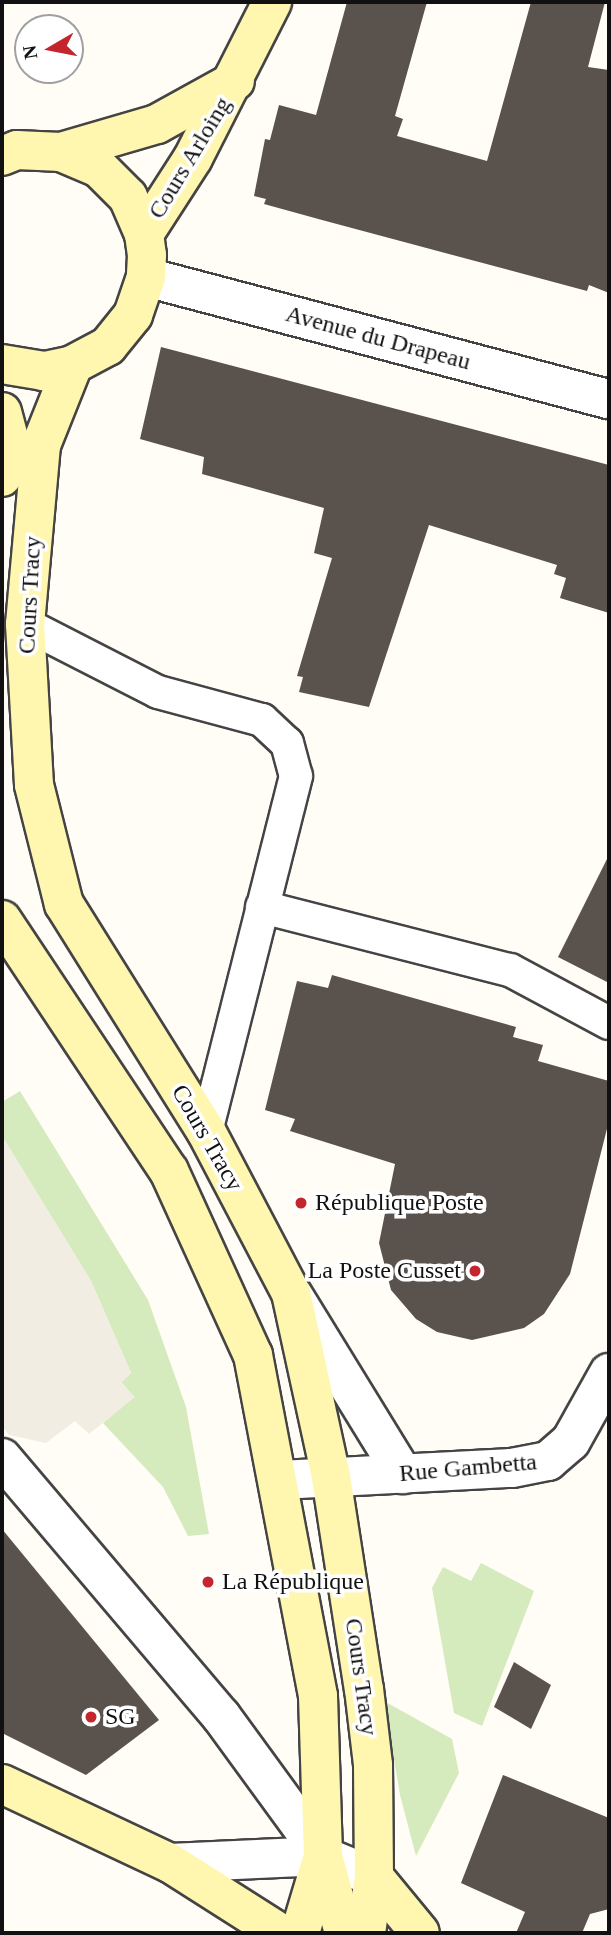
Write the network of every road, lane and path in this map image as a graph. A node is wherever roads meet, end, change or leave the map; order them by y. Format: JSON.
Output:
{"nodes":[{"id":1,"x":272,"y":2,"type":"edge"},
{"id":2,"x":235,"y":81,"type":"junction"},
{"id":3,"x":61,"y":152,"type":"junction"},
{"id":4,"x":2,"y":156,"type":"edge"},
{"id":5,"x":144,"y":234,"type":"junction"},
{"id":6,"x":146,"y":277,"type":"junction"},
{"id":7,"x":2,"y":364,"type":"edge"},
{"id":8,"x":73,"y":365,"type":"junction"},
{"id":9,"x":609,"y":399,"type":"edge"},
{"id":10,"x":2,"y":412,"type":"edge"},
{"id":11,"x":2,"y":477,"type":"edge"},
{"id":12,"x":25,"y":624,"type":"junction"},
{"id":13,"x":262,"y":907,"type":"junction"},
{"id":14,"x":2,"y":920,"type":"edge"},
{"id":15,"x":609,"y":1023,"type":"edge"},
{"id":16,"x":206,"y":1131,"type":"junction"},
{"id":17,"x":291,"y":1293,"type":"junction"},
{"id":18,"x":607,"y":1381,"type":"edge"},
{"id":19,"x":2,"y":1458,"type":"edge"},
{"id":20,"x":403,"y":1474,"type":"junction"},
{"id":21,"x":331,"y":1477,"type":"junction"},
{"id":22,"x":280,"y":1480,"type":"junction"},
{"id":23,"x":2,"y":1784,"type":"edge"},
{"id":24,"x":323,"y":1856,"type":"junction"},
{"id":25,"x":170,"y":1863,"type":"junction"},
{"id":26,"x":374,"y":1877,"type":"junction"},
{"id":27,"x":280,"y":1933,"type":"edge"},
{"id":28,"x":300,"y":1933,"type":"edge"},
{"id":29,"x":344,"y":1933,"type":"edge"},
{"id":30,"x":366,"y":1933,"type":"edge"},
{"id":31,"x":420,"y":1933,"type":"edge"}],
"edges":[{"from":1,"to":2,"type":"main road","name":"Cours Arloing"},
{"from":2,"to":3,"type":"main road","name":"Cours Arloing"},
{"from":2,"to":5,"type":"main road","name":"Cours Arloing"},
{"from":3,"to":4,"type":"main road"},
{"from":3,"to":5,"type":"main road"},
{"from":5,"to":6,"type":"main road"},
{"from":6,"to":8,"type":"main road"},
{"from":6,"to":9,"type":"street","name":"Avenue du Drapeau"},
{"from":7,"to":8,"type":"main road"},
{"from":8,"to":12,"type":"main road","name":"Cours Tracy"},
{"from":10,"to":11,"type":"main road"},
{"from":12,"to":13,"type":"lane"},
{"from":12,"to":16,"type":"main road","name":"Cours Tracy"},
{"from":13,"to":15,"type":"lane"},
{"from":13,"to":16,"type":"lane"},
{"from":14,"to":22,"type":"main road","name":"Cours Tracy"},
{"from":16,"to":17,"type":"main road","name":"Cours Tracy"},
{"from":17,"to":20,"type":"street"},
{"from":17,"to":21,"type":"main road","name":"Cours Tracy"},
{"from":18,"to":20,"type":"street","name":"Rue Gambetta"},
{"from":19,"to":24,"type":"street"},
{"from":20,"to":21,"type":"street","name":"Rue Gambetta"},
{"from":21,"to":22,"type":"street","name":"Rue Gambetta"},
{"from":21,"to":26,"type":"main road","name":"Cours Tracy"},
{"from":22,"to":24,"type":"main road","name":"Cours Tracy"},
{"from":23,"to":25,"type":"main road"},
{"from":24,"to":25,"type":"street"},
{"from":24,"to":26,"type":"street"},
{"from":24,"to":28,"type":"main road"},
{"from":24,"to":29,"type":"main road"},
{"from":25,"to":27,"type":"main road"},
{"from":26,"to":30,"type":"main road","name":"Cours Tracy"},
{"from":26,"to":31,"type":"main road"}]}
